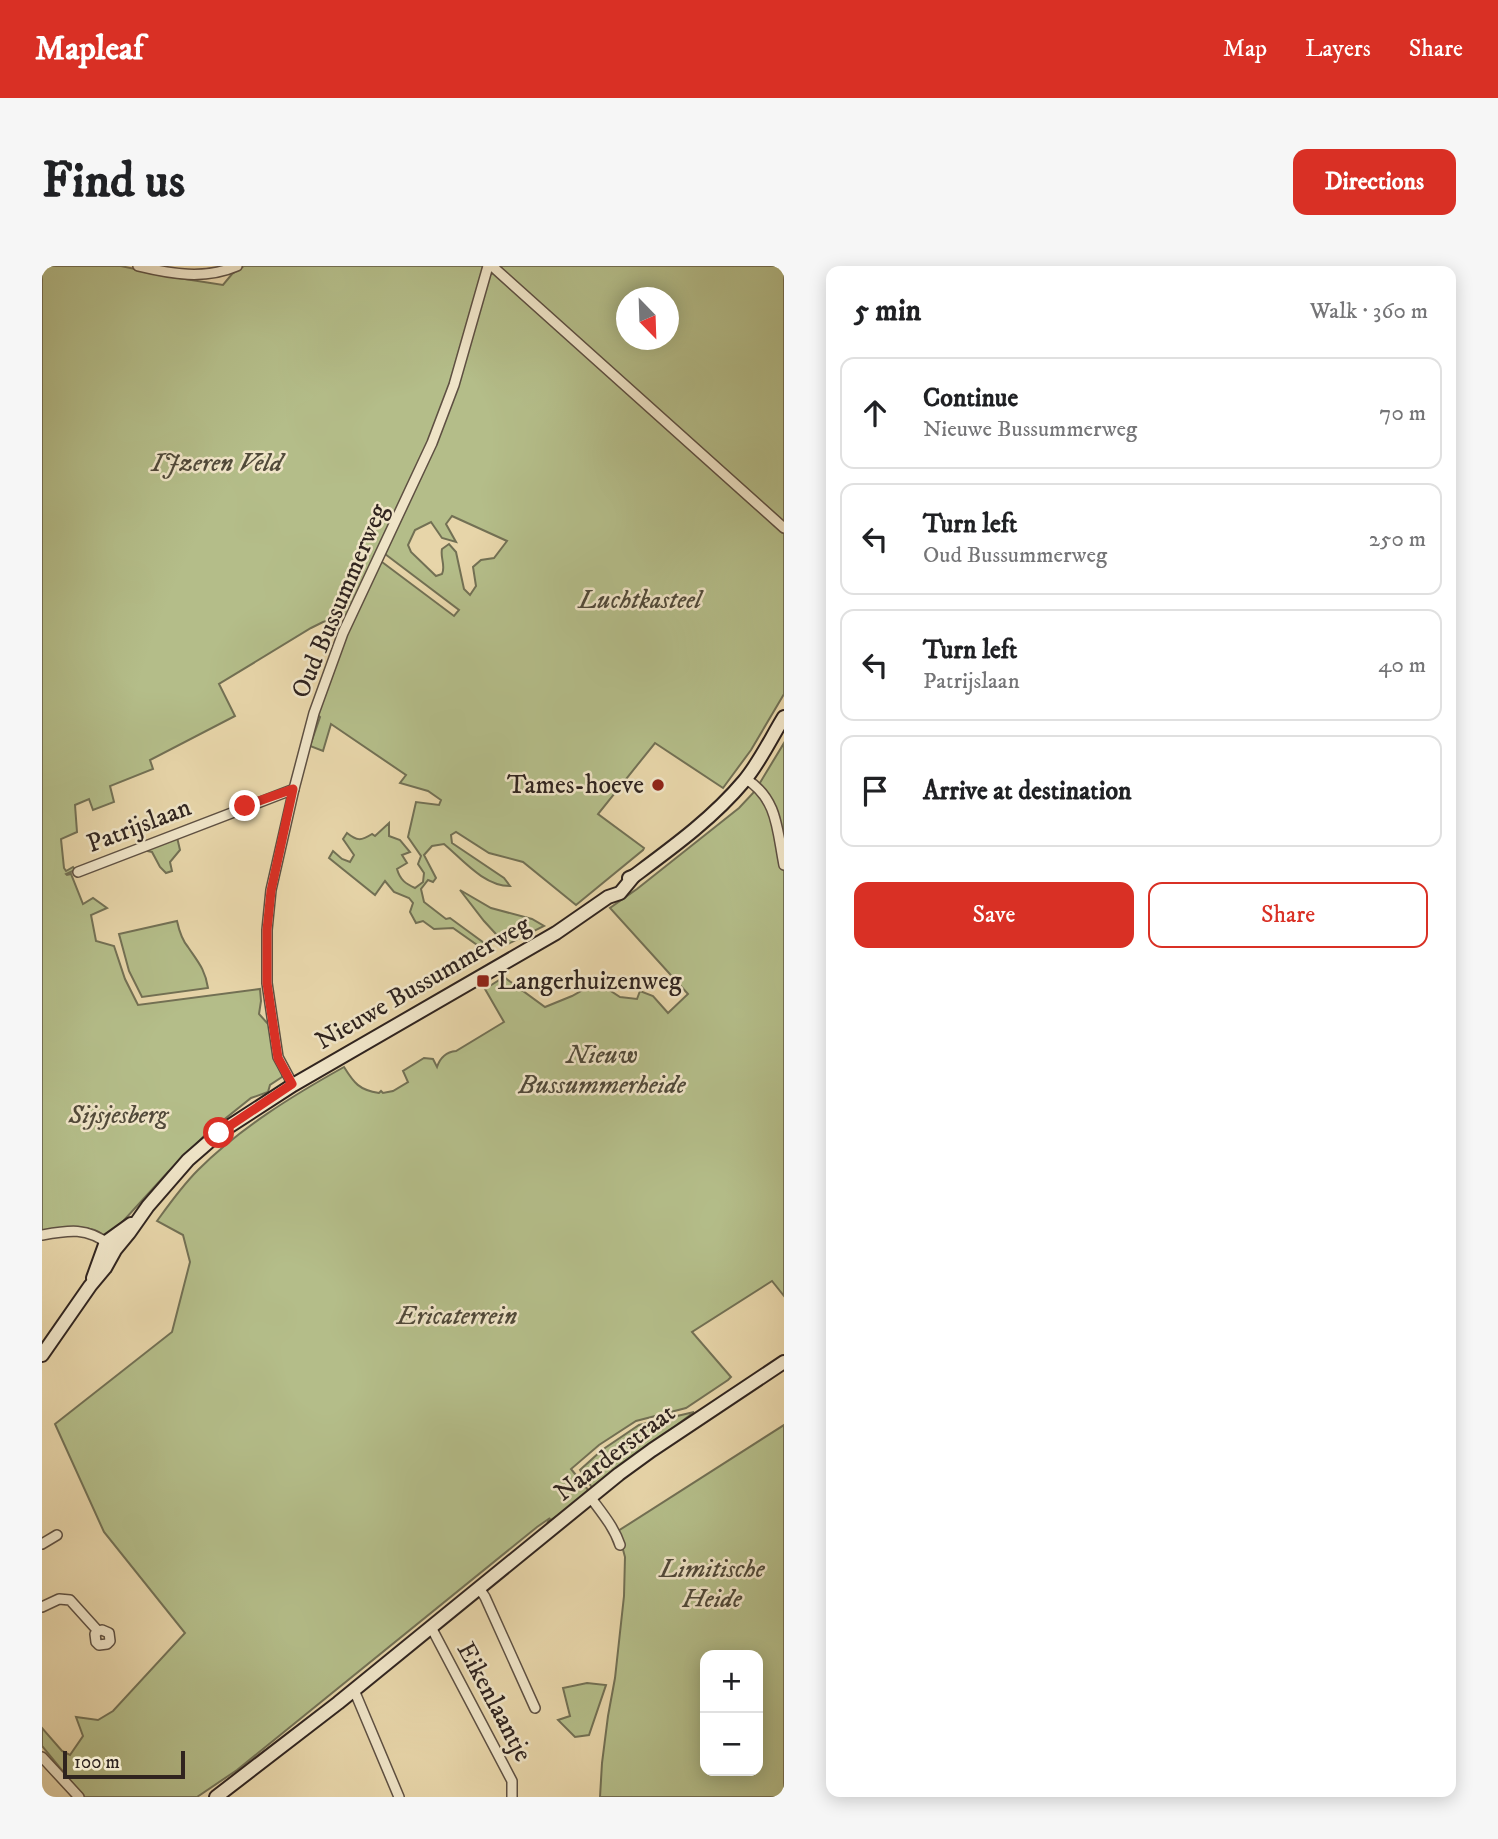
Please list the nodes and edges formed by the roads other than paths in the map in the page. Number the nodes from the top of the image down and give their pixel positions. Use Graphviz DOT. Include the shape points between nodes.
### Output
graph roads {
  1 [pos="138,266"];
  2 [pos="237,266"];
  3 [pos="490,266"];
  4 [pos="784,528"];
  5 [pos="784,716"];
  6 [pos="746,779"];
  7 [pos="293,789"];
  8 [pos="784,865"];
  9 [pos="78,872"];
  10 [pos="292,1084"];
  11 [pos="42,1234"];
  12 [pos="110,1246"];
  13 [pos="42,1355"];
  14 [pos="784,1362"];
  15 [pos="591,1498"];
  16 [pos="57,1535"];
  17 [pos="42,1544"];
  18 [pos="620,1545"];
  19 [pos="479,1588"];
  20 [pos="42,1608"];
  21 [pos="431,1627"];
  22 [pos="98,1631"];
  23 [pos="354,1690"];
  24 [pos="535,1709"];
  25 [pos="42,1757"];
  26 [pos="79,1797"];
  27 [pos="216,1797"];
  28 [pos="399,1797"];
  29 [pos="512,1797"];
  1 -- 2 [label="street" via="198,275"];
  3 -- 4 [label="street"];
  3 -- 7 [label="street, Oud Bussummerweg" via="454,385 432,443 343,633"];
  5 -- 6 [label="main road, Nieuwe Bussummerweg"];
  6 -- 8 [label="street" via="772,805"];
  6 -- 10 [label="main road, Nieuwe Bussummerweg" via="684,839 556,933"];
  7 -- 9 [label="street, Patrijslaan"];
  7 -- 10 [label="street, Oud Bussummerweg" via="267,930 267,983 278,1058"];
  10 -- 12 [label="main road, Nieuwe Bussummerweg" via="219,1133 188,1160"];
  11 -- 12 [label="street" via="89,1233"];
  12 -- 13 [label="main road" via="56,1342"];
  14 -- 15 [label="main road, Naarderstraat" via="652,1450"];
  15 -- 18 [label="street"];
  15 -- 19 [label="main road, Naarderstraat"];
  16 -- 17 [label="street"];
  19 -- 21 [label="main road, Naarderstraat"];
  19 -- 24 [label="street"];
  20 -- 22 [label="street" via="59,1599 70,1600"];
  21 -- 23 [label="main road, Naarderstraat"];
  21 -- 29 [label="street, Eikenlaantje" via="512,1781"];
  23 -- 27 [label="main road, Naarderstraat"];
  23 -- 28 [label="street"];
  25 -- 26 [label="street"];
}
